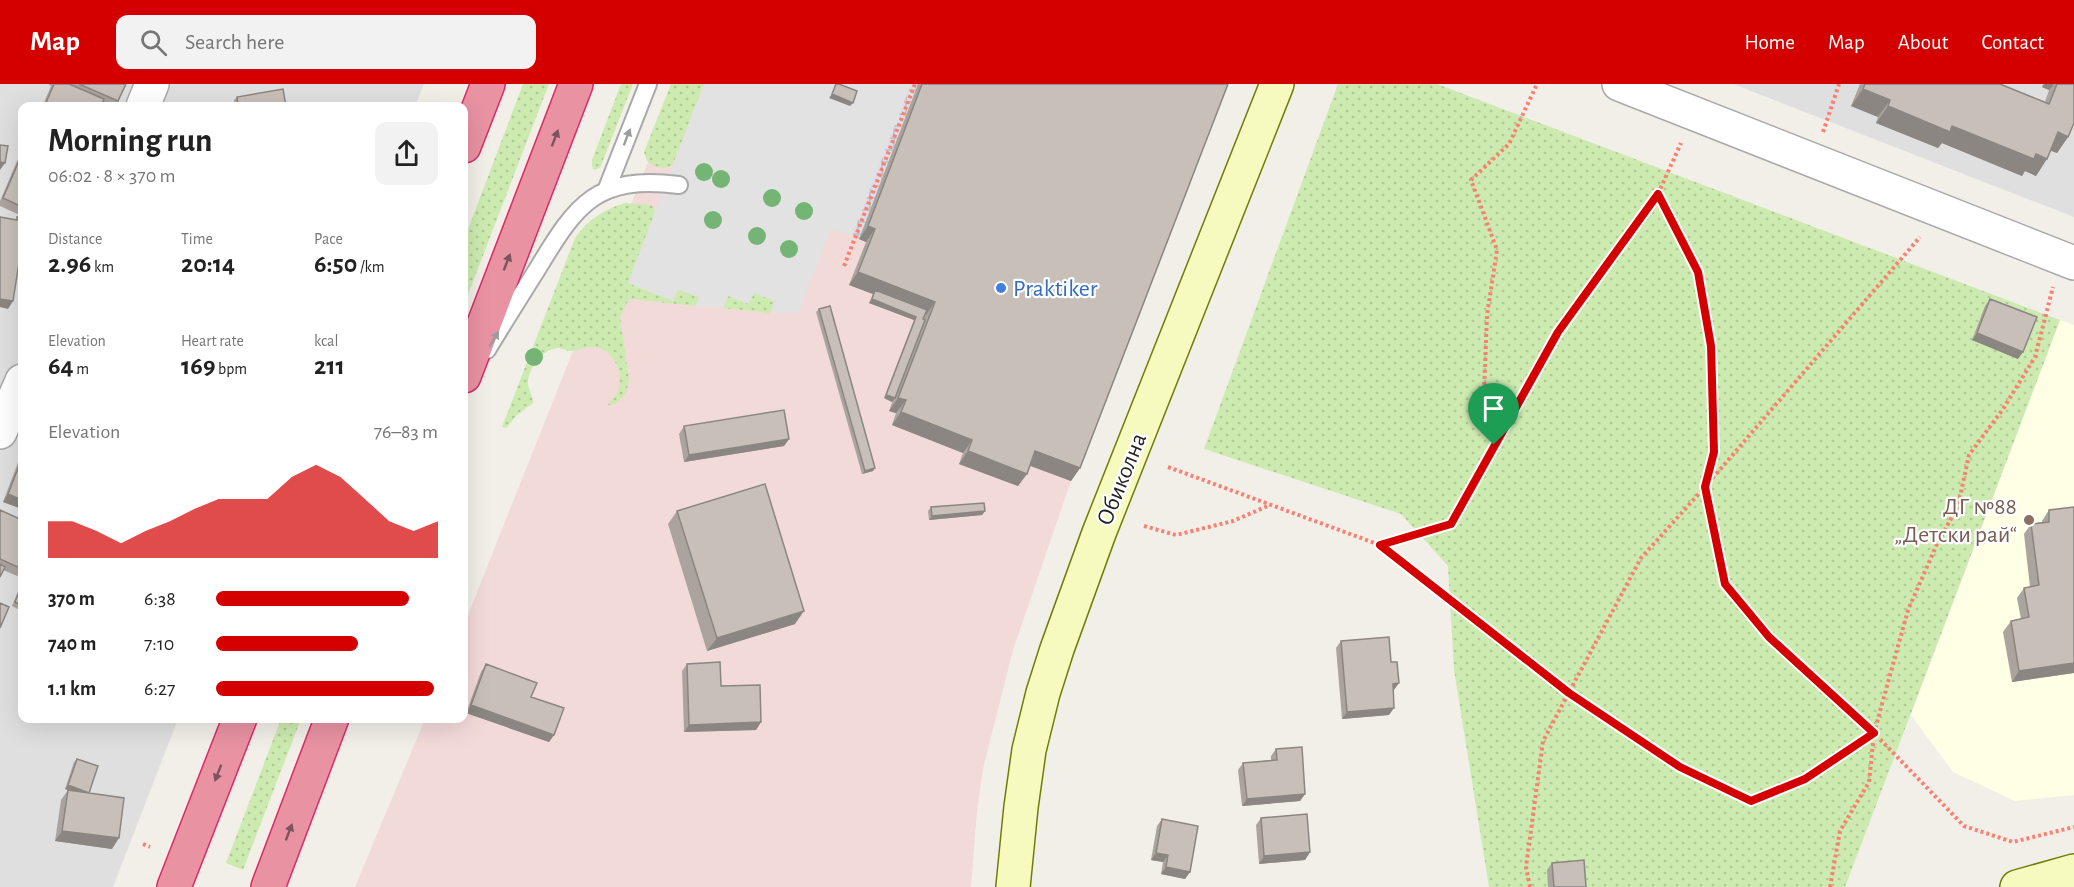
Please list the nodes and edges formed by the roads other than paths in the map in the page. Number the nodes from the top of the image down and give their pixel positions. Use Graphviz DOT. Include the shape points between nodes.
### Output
graph roads {
  1 [pos="152,84"];
  2 [pos="488,84"];
  3 [pos="576,84"];
  4 [pos="648,84"];
  5 [pos="1277,84"];
  6 [pos="1619,84"];
  7 [pos="144,102"];
  8 [pos="468,136"];
  9 [pos="679,185"];
  10 [pos="606,191"];
  11 [pos="2067,260"];
  12 [pos="468,366"];
  13 [pos="468,382"];
  14 [pos="238,723"];
  15 [pos="330,723"];
  16 [pos="2074,871"];
  17 [pos="174,887"];
  18 [pos="268,887"];
  19 [pos="1013,887"];
  20 [pos="2017,887"];
  1 -- 7 [label="street"];
  2 -- 8 [label="highway"];
  12 -- 3 [label="highway, one-way"];
  10 -- 4 [label="lane, one-way"];
  5 -- 19 [label="street, Обиколна" via="1057,649 1029,750"];
  6 -- 11 [label="street"];
  9 -- 10 [label="lane" via="642,182"];
  13 -- 10 [label="lane, one-way" via="563,227 575,212"];
  14 -- 17 [label="highway, one-way"];
  18 -- 15 [label="highway, one-way"];
  16 -- 20 [label="street"];
}
